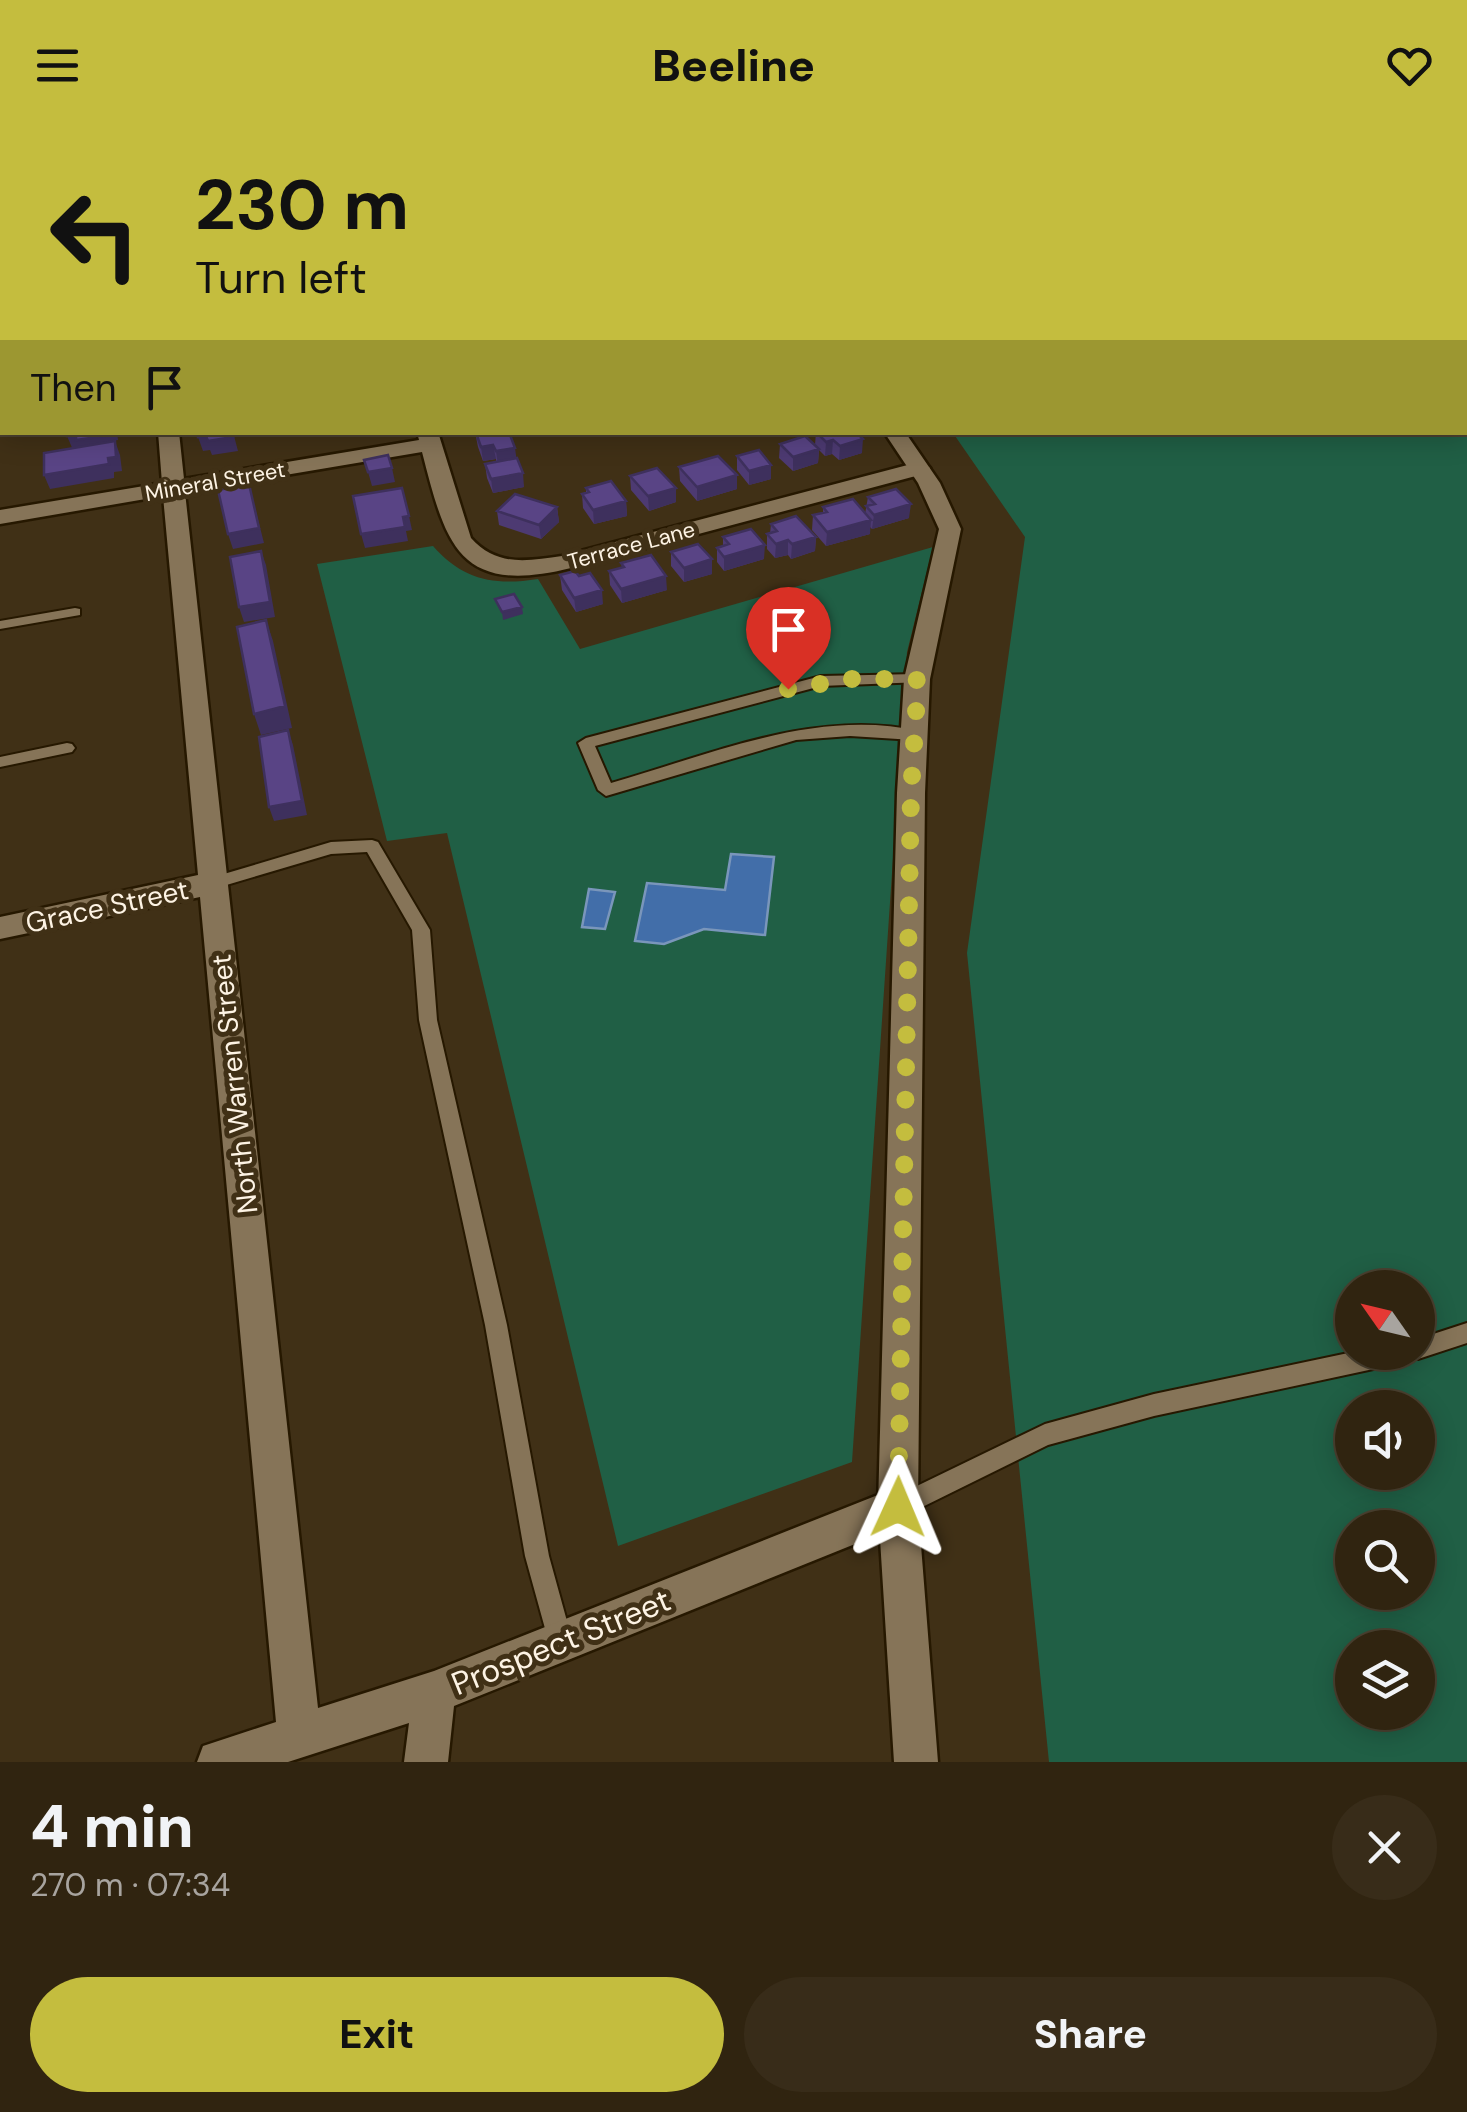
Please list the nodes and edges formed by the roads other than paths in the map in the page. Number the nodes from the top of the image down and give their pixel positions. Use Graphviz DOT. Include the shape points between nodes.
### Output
graph roads {
  1 [pos="168,435"];
  2 [pos="896,435"];
  3 [pos="429,438"];
  4 [pos="919,468"];
  5 [pos="176,488"];
  6 [pos="0,516"];
  7 [pos="74,612"];
  8 [pos="0,625"];
  9 [pos="918,680"];
  10 [pos="914,735"];
  11 [pos="66,748"];
  12 [pos="0,762"];
  13 [pos="214,883"];
  14 [pos="0,928"];
  15 [pos="1467,1334"];
  16 [pos="1435,1344"];
  17 [pos="1335,1367"];
  18 [pos="898,1507"];
  19 [pos="562,1644"];
  20 [pos="434,1693"];
  21 [pos="299,1736"];
  22 [pos="219,1762"];
  23 [pos="426,1762"];
  24 [pos="916,1762"];
  1 -- 5 [label="street, North Warren Street"];
  2 -- 4 [label="street"];
  3 -- 4 [label="street, Terrace Lane" via="461,546 484,563 523,570"];
  3 -- 5 [label="street, Mineral Street"];
  4 -- 9 [label="street" via="950,529"];
  5 -- 6 [label="street, Mineral Street"];
  5 -- 13 [label="street, North Warren Street"];
  7 -- 8 [label="lane"];
  9 -- 10 [label="street"];
  9 -- 10 [label="lane" via="821,682 586,743 606,790 796,735"];
  10 -- 18 [label="street"];
  11 -- 12 [label="lane"];
  13 -- 14 [label="street, Grace Street"];
  13 -- 19 [label="lane" via="332,848 372,846 421,930 428,1020 496,1326 537,1556"];
  13 -- 21 [label="street, North Warren Street"];
  15 -- 16 [label="lane"];
  17 -- 18 [label="lane" via="1045,1434"];
  18 -- 19 [label="street, Prospect Street"];
  18 -- 24 [label="street"];
  19 -- 20 [label="street, Prospect Street"];
  20 -- 21 [label="street, Prospect Street"];
  20 -- 23 [label="street"];
  21 -- 22 [label="street, Prospect Street"];
}
